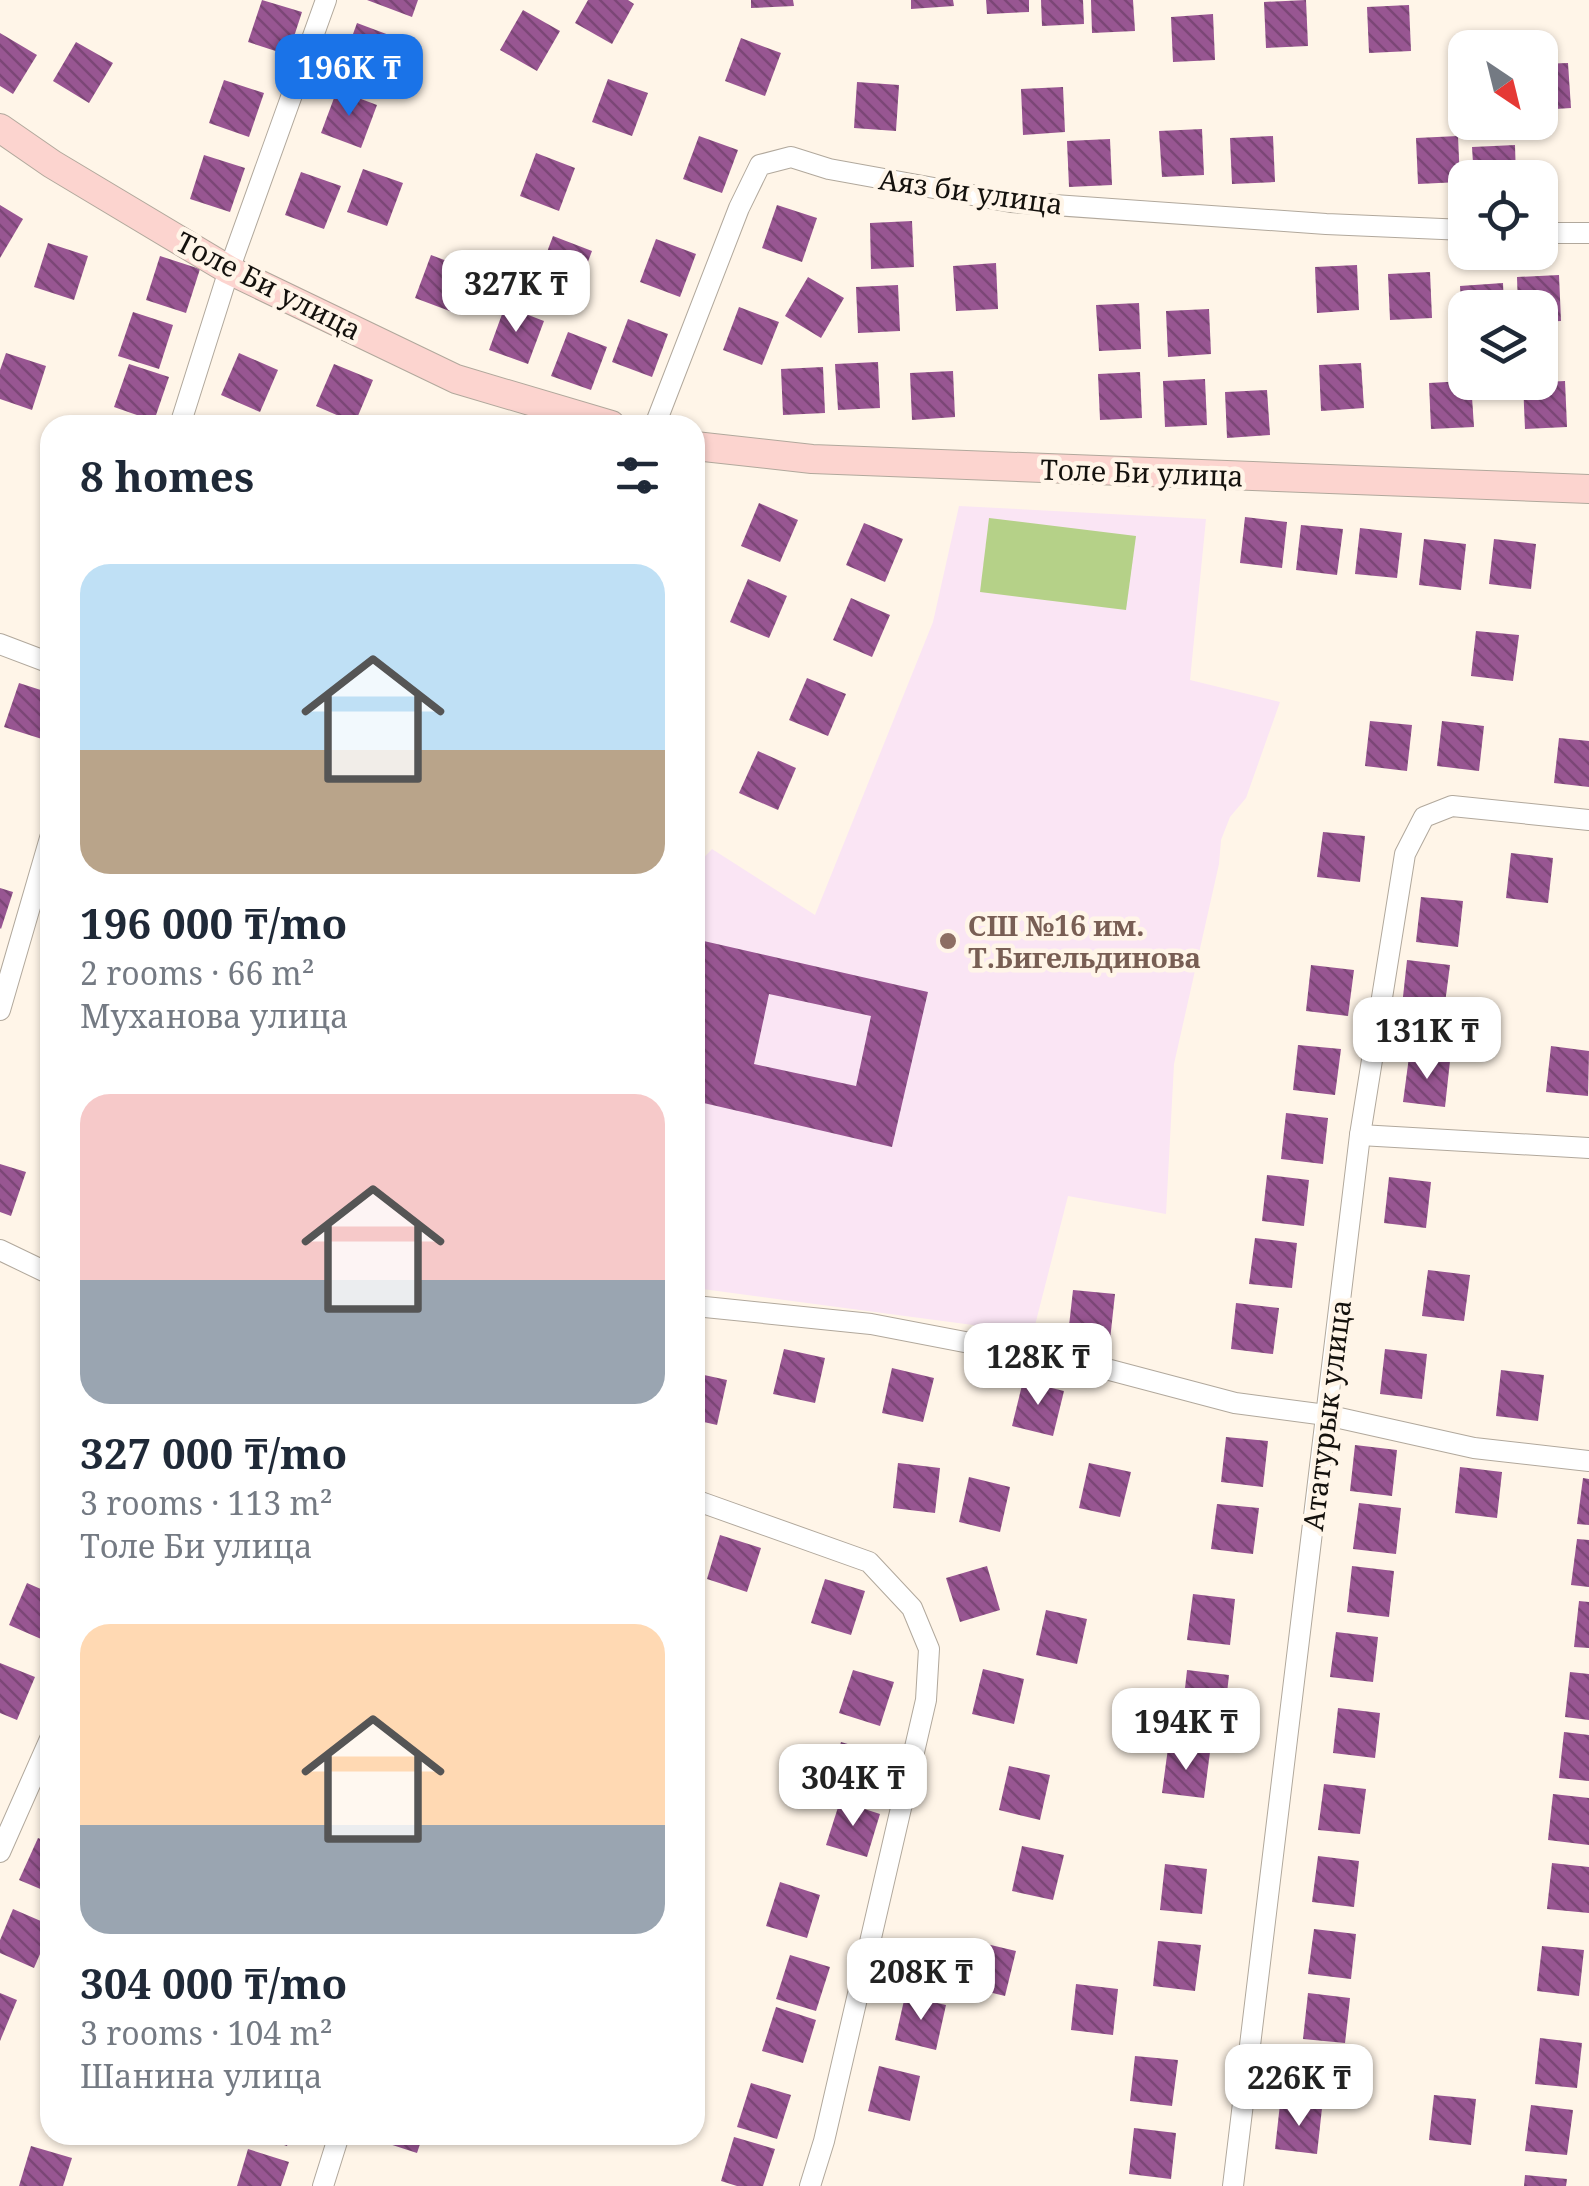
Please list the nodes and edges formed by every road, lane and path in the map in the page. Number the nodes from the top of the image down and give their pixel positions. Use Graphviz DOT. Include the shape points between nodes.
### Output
graph roads {
  1 [pos="326,0"];
  2 [pos="0,128"];
  3 [pos="1448,229"];
  4 [pos="1558,233"];
  5 [pos="1589,234"];
  6 [pos="229,270"];
  7 [pos="183,415"];
  8 [pos="578,415"];
  9 [pos="659,415"];
  10 [pos="705,447"];
  11 [pos="1589,488"];
  12 [pos="0,644"];
  13 [pos="40,660"];
  14 [pos="1589,820"];
  15 [pos="40,872"];
  16 [pos="0,1010"];
  17 [pos="1360,1135"];
  18 [pos="1589,1148"];
  19 [pos="0,1250"];
  20 [pos="40,1269"];
  21 [pos="705,1307"];
  22 [pos="1326,1415"];
  23 [pos="1589,1461"];
  24 [pos="705,1504"];
  25 [pos="40,1762"];
  26 [pos="0,1852"];
  27 [pos="336,2145"];
  28 [pos="323,2186"];
  29 [pos="810,2186"];
  30 [pos="1233,2186"];
  1 -- 6 [label="street"];
  2 -- 6 [label="street, Толе Би улица"];
  3 -- 9 [label="street, Аяз би улица" via="1011,202 829,170 791,157 760,165"];
  4 -- 5 [label="street"];
  6 -- 7 [label="street"];
  6 -- 8 [label="street, Толе Би улица" via="456,378"];
  10 -- 11 [label="street, Толе Би улица" via="812,459"];
  12 -- 13 [label="street"];
  14 -- 17 [label="street, Ататурык улица" via="1452,806 1424,817 1406,854"];
  15 -- 16 [label="street"];
  17 -- 18 [label="street"];
  17 -- 22 [label="street, Ататурык улица"];
  19 -- 20 [label="street"];
  21 -- 22 [label="street" via="872,1324 1110,1370 1235,1403"];
  22 -- 23 [label="street" via="1474,1448"];
  22 -- 30 [label="street, Ататурык улица"];
  24 -- 29 [label="street" via="868,1562 912,1608 929,1649 926,1700 890,1864"];
  25 -- 26 [label="street"];
  27 -- 28 [label="street"];
}
